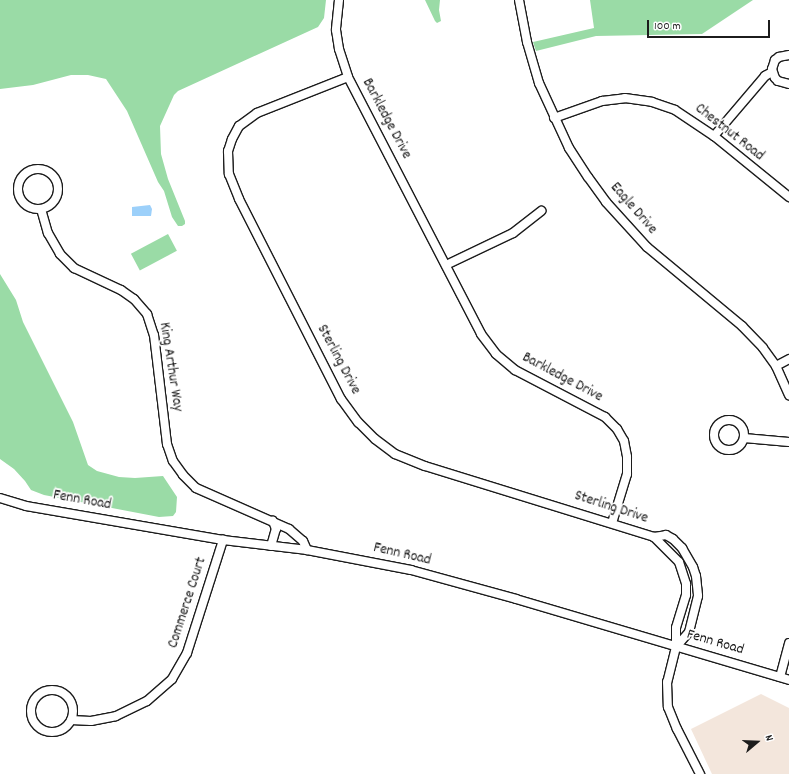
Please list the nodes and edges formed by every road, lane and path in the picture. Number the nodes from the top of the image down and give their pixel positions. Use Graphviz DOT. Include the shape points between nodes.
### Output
graph roads {
  1 [pos="339,0"];
  2 [pos="519,0"];
  3 [pos="789,55"];
  4 [pos="772,72"];
  5 [pos="348,77"];
  6 [pos="789,84"];
  7 [pos="554,118"];
  8 [pos="714,136"];
  9 [pos="789,197"];
  10 [pos="41,209"];
  11 [pos="541,211"];
  12 [pos="446,265"];
  13 [pos="789,359"];
  14 [pos="776,366"];
  15 [pos="789,395"];
  16 [pos="744,438"];
  17 [pos="789,442"];
  18 [pos="0,498"];
  19 [pos="273,521"];
  20 [pos="612,523"];
  21 [pos="654,537"];
  22 [pos="223,540"];
  23 [pos="271,546"];
  24 [pos="307,550"];
  25 [pos="789,643"];
  26 [pos="676,647"];
  27 [pos="780,677"];
  28 [pos="789,680"];
  29 [pos="71,720"];
  30 [pos="700,774"];
  1 -- 5 [label="street, Barkledge Drive" via="336,30"];
  2 -- 7 [label="street, Eagle Drive" via="527,42 539,83"];
  3 -- 4 [label="street" via="775,60"];
  4 -- 6 [label="street" via="778,81"];
  4 -- 8 [label="street" via="765,76"];
  5 -- 12 [label="street, Barkledge Drive"];
  5 -- 20 [label="street, Sterling Drive" via="257,113 239,126 228,151 228,174 239,199 341,399 358,422 395,454 425,466"];
  7 -- 8 [label="street, Chestnut Road" via="602,101 625,98 652,102 675,110"];
  7 -- 14 [label="street, Eagle Drive" via="588,177 627,226 647,247 742,326"];
  8 -- 9 [label="street, Chestnut Road"];
  10 -- 10 [label="street" via="48,207 56,197 57,183 46,171 33,170 22,177 19,196 28,207"];
  10 -- 19 [label="street, King Arthur Way" via="48,233 60,254 74,268 121,290 134,299 147,314 154,335 167,444 173,461 183,475 196,488"];
  11 -- 12 [label="street" via="513,233"];
  12 -- 20 [label="street, Barkledge Drive" via="481,334 496,354 515,370 606,417 617,429 624,441 627,474"];
  13 -- 14 [label="street"];
  14 -- 15 [label="street, Eagle Drive"];
  16 -- 17 [label="street"];
  18 -- 22 [label="street, Fenn Road" via="26,506"];
  19 -- 23 [label="street" via="276,529"];
  19 -- 24 [label="street, King Arthur Way" via="298,535"];
  20 -- 21 [label="street, Sterling Drive"];
  21 -- 26 [label="street, Sterling Drive" via="679,562 686,584 686,595 676,628"];
  21 -- 26 [label="street, Sterling Drive" via="666,535 674,540 688,556 696,576 698,596 689,632"];
  22 -- 23 [label="street, Fenn Road"];
  22 -- 29 [label="street, Commerce Court" via="187,653 172,679 147,701 116,716 91,721"];
  23 -- 24 [label="street, Fenn Road"];
  24 -- 26 [label="street, Fenn Road" via="375,562 441,578"];
  25 -- 27 [label="street"];
  26 -- 27 [label="street, Fenn Road"];
  26 -- 30 [label="street" via="667,682 668,707"];
  27 -- 28 [label="street, Fenn Road"];
  29 -- 29 [label="street" via="71,701 61,692 48,690 33,703 32,717 40,728 54,732 61,730"];
}
